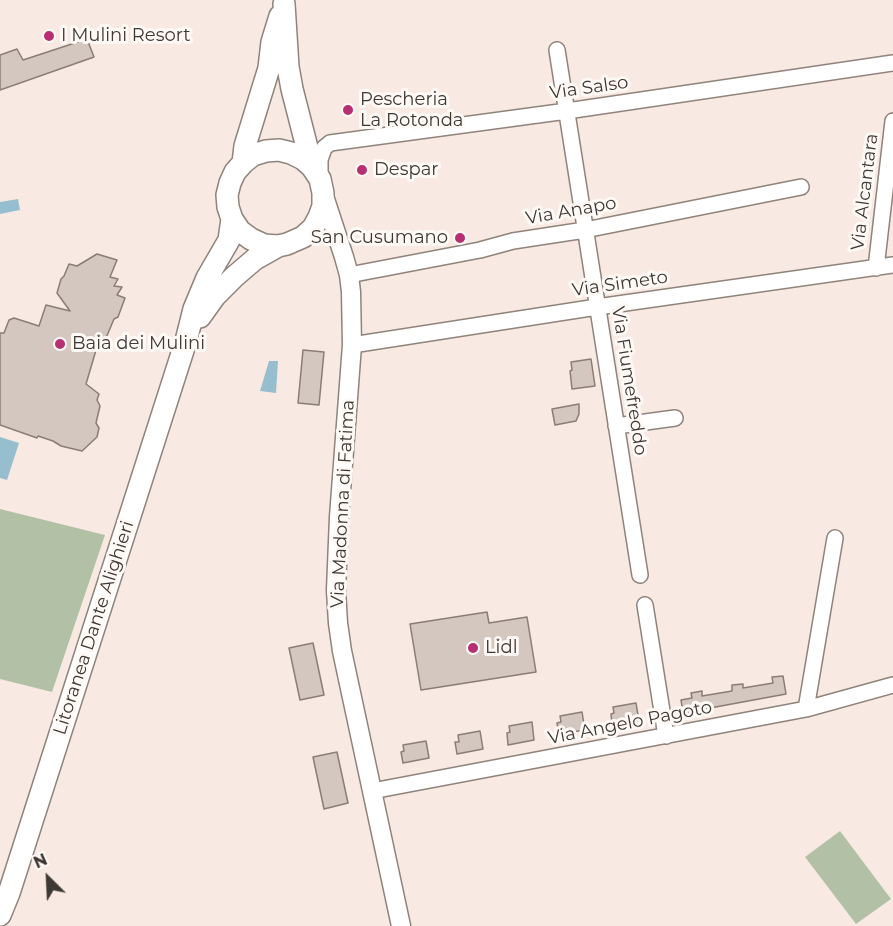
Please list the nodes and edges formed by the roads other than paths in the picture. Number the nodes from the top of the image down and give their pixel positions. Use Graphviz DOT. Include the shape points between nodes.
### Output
graph roads {
  1 [pos="284,2"];
  2 [pos="557,50"];
  3 [pos="893,63"];
  4 [pos="567,111"];
  5 [pos="893,121"];
  6 [pos="243,163"];
  7 [pos="318,180"];
  8 [pos="801,187"];
  9 [pos="232,219"];
  10 [pos="585,230"];
  11 [pos="303,237"];
  12 [pos="278,246"];
  13 [pos="344,257"];
  14 [pos="893,266"];
  15 [pos="876,268"];
  16 [pos="349,275"];
  17 [pos="597,307"];
  18 [pos="186,341"];
  19 [pos="352,345"];
  20 [pos="675,417"];
  21 [pos="616,426"];
  22 [pos="834,538"];
  23 [pos="640,575"];
  24 [pos="645,606"];
  25 [pos="893,685"];
  26 [pos="806,709"];
  27 [pos="666,736"];
  28 [pos="372,791"];
  29 [pos="0,915"];
  30 [pos="401,926"];
  1 -- 6 [label="main road"];
  1 -- 7 [label="main road" via="290,78"];
  2 -- 4 [label="street, Via Fiumefreddo"];
  3 -- 4 [label="street, Via Salso"];
  4 -- 7 [label="street, Via Salso" via="330,143 320,160"];
  4 -- 10 [label="street, Via Fiumefreddo"];
  5 -- 15 [label="street, Via Alcantara"];
  6 -- 7 [label="main road" via="254,155 279,150 303,159"];
  6 -- 9 [label="main road" via="228,189"];
  7 -- 11 [label="main road" via="322,206 319,218"];
  7 -- 13 [label="street, Via Madonna di Fatima"];
  8 -- 10 [label="street, Via Anapo"];
  9 -- 12 [label="main road" via="251,239"];
  9 -- 18 [label="main road" via="229,240 207,278"];
  10 -- 16 [label="street, Via Anapo"];
  10 -- 17 [label="street, Via Fiumefreddo"];
  11 -- 12 [label="main road"];
  11 -- 13 [label="street" via="328,238"];
  12 -- 18 [label="main road" via="255,260 215,296"];
  13 -- 16 [label="street, Via Madonna di Fatima"];
  14 -- 15 [label="street, Via Simeto"];
  15 -- 17 [label="street, Via Simeto"];
  16 -- 19 [label="street, Via Madonna di Fatima"];
  17 -- 19 [label="street, Via Simeto"];
  17 -- 21 [label="street, Via Fiumefreddo"];
  18 -- 29 [label="main road, Litoranea Dante Alighieri"];
  19 -- 28 [label="street, Via Madonna di Fatima" via="335,595 342,651"];
  20 -- 21 [label="street"];
  21 -- 23 [label="street, Via Fiumefreddo"];
  22 -- 26 [label="street"];
  24 -- 27 [label="street"];
  25 -- 26 [label="street, Via Angelo Pagoto"];
  26 -- 27 [label="street, Via Angelo Pagoto"];
  27 -- 28 [label="street, Via Angelo Pagoto"];
  28 -- 30 [label="street, Via Madonna di Fatima"];
}
